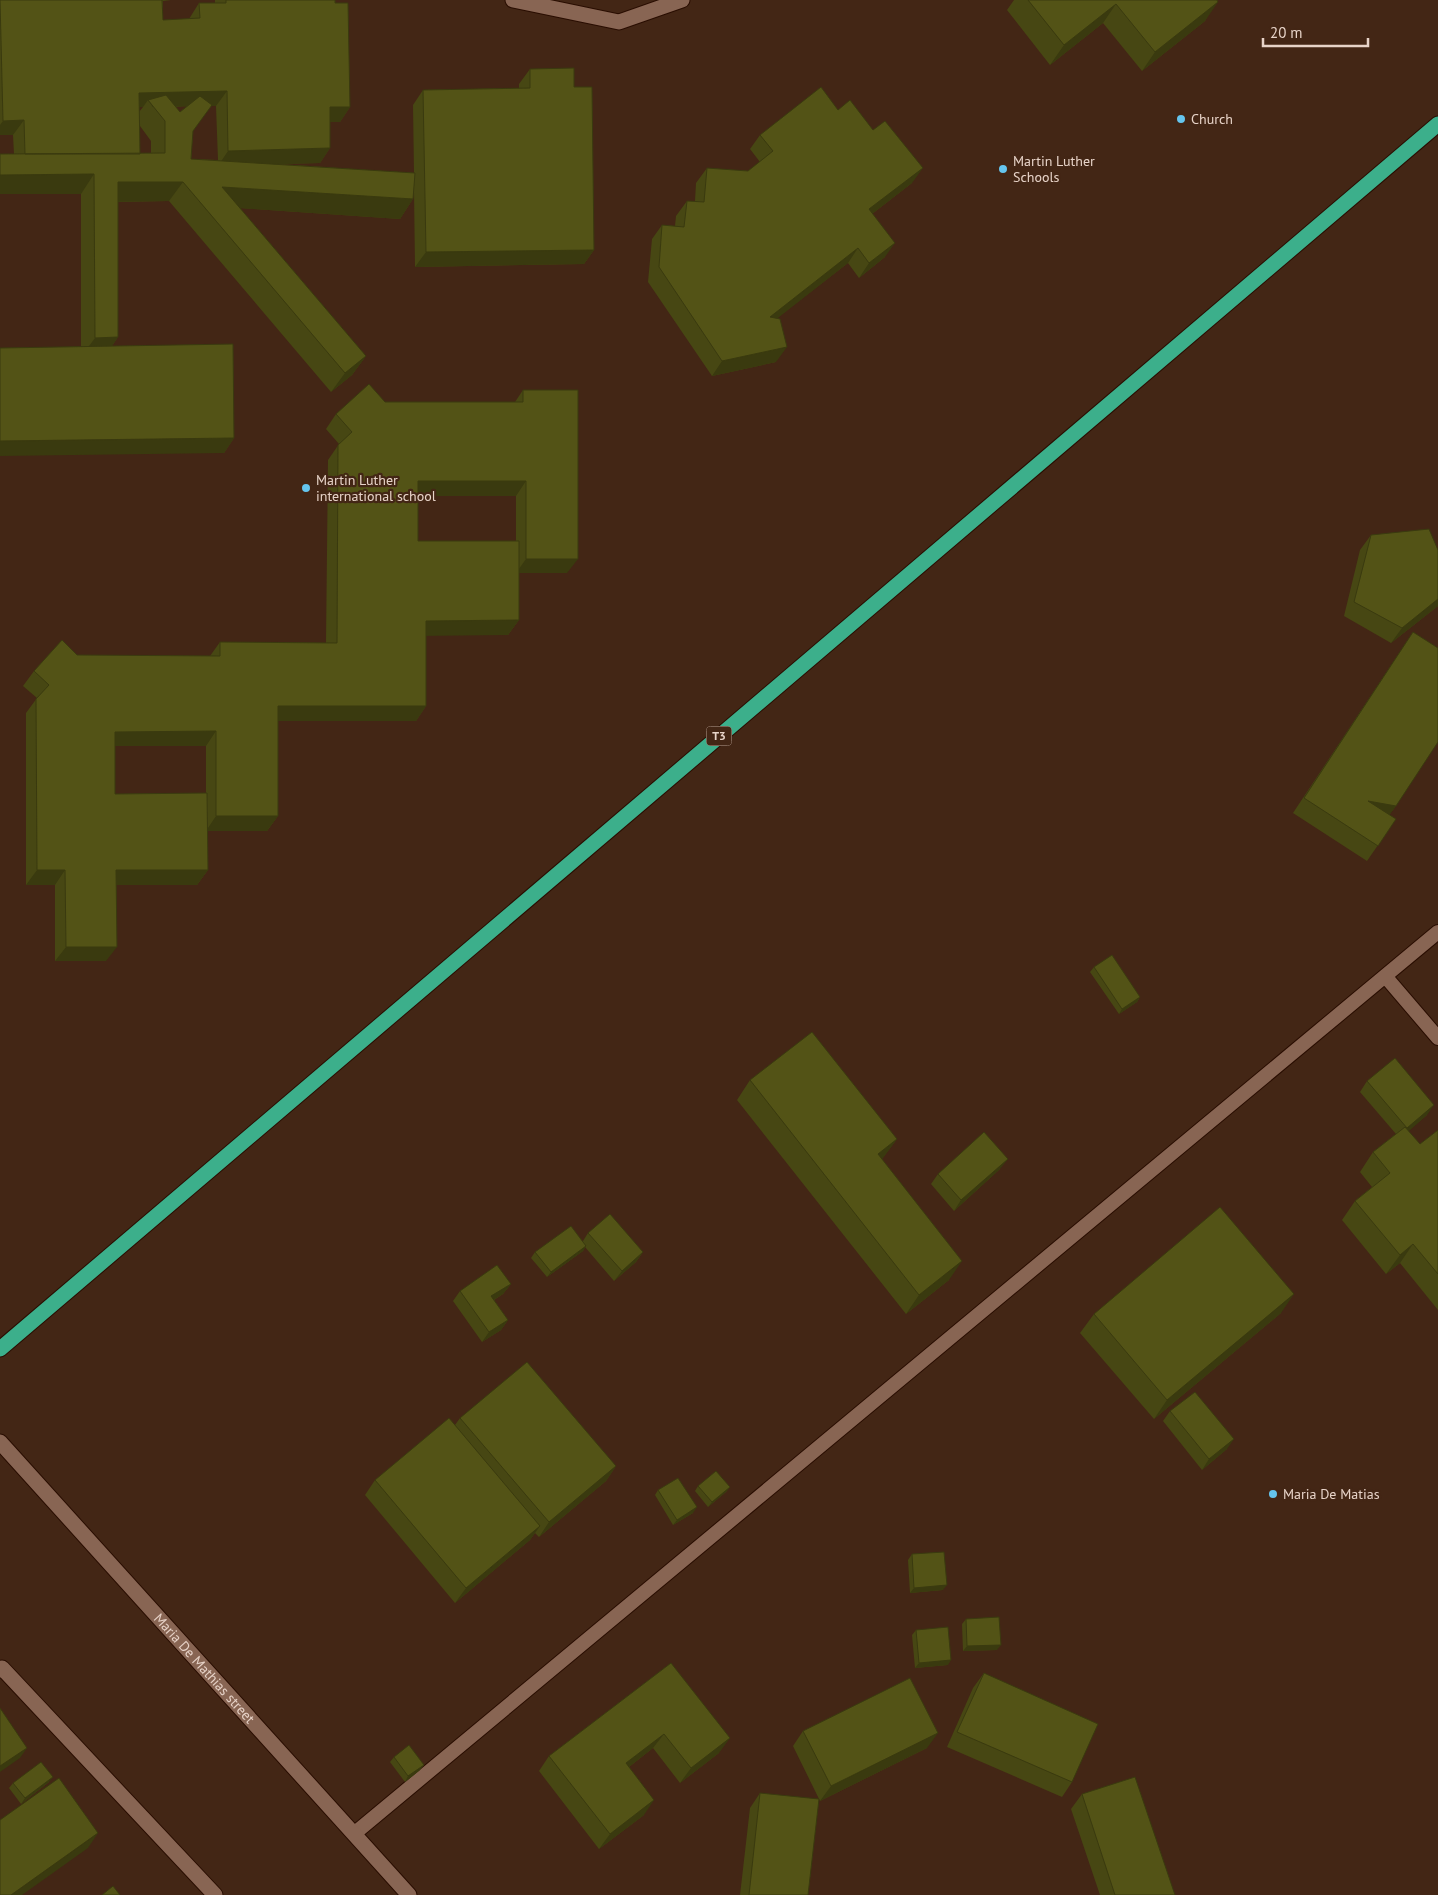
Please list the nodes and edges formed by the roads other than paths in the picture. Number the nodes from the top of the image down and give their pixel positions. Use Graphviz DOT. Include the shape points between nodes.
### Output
graph roads {
  1 [pos="513,0"];
  2 [pos="682,0"];
  3 [pos="1438,124"];
  4 [pos="1438,932"];
  5 [pos="1385,976"];
  6 [pos="1438,1038"];
  7 [pos="0,1349"];
  8 [pos="0,1442"];
  9 [pos="0,1670"];
  10 [pos="355,1833"];
  11 [pos="215,1895"];
  12 [pos="409,1895"];
  1 -- 2 [label="street" via="619,22"];
  3 -- 7 [label="highway, T3"];
  4 -- 5 [label="lane"];
  5 -- 6 [label="lane"];
  5 -- 10 [label="lane"];
  8 -- 10 [label="street, Maria De Mathias street"];
  9 -- 11 [label="street" via="2,1668"];
  10 -- 12 [label="street, Maria De Mathias street"];
}
